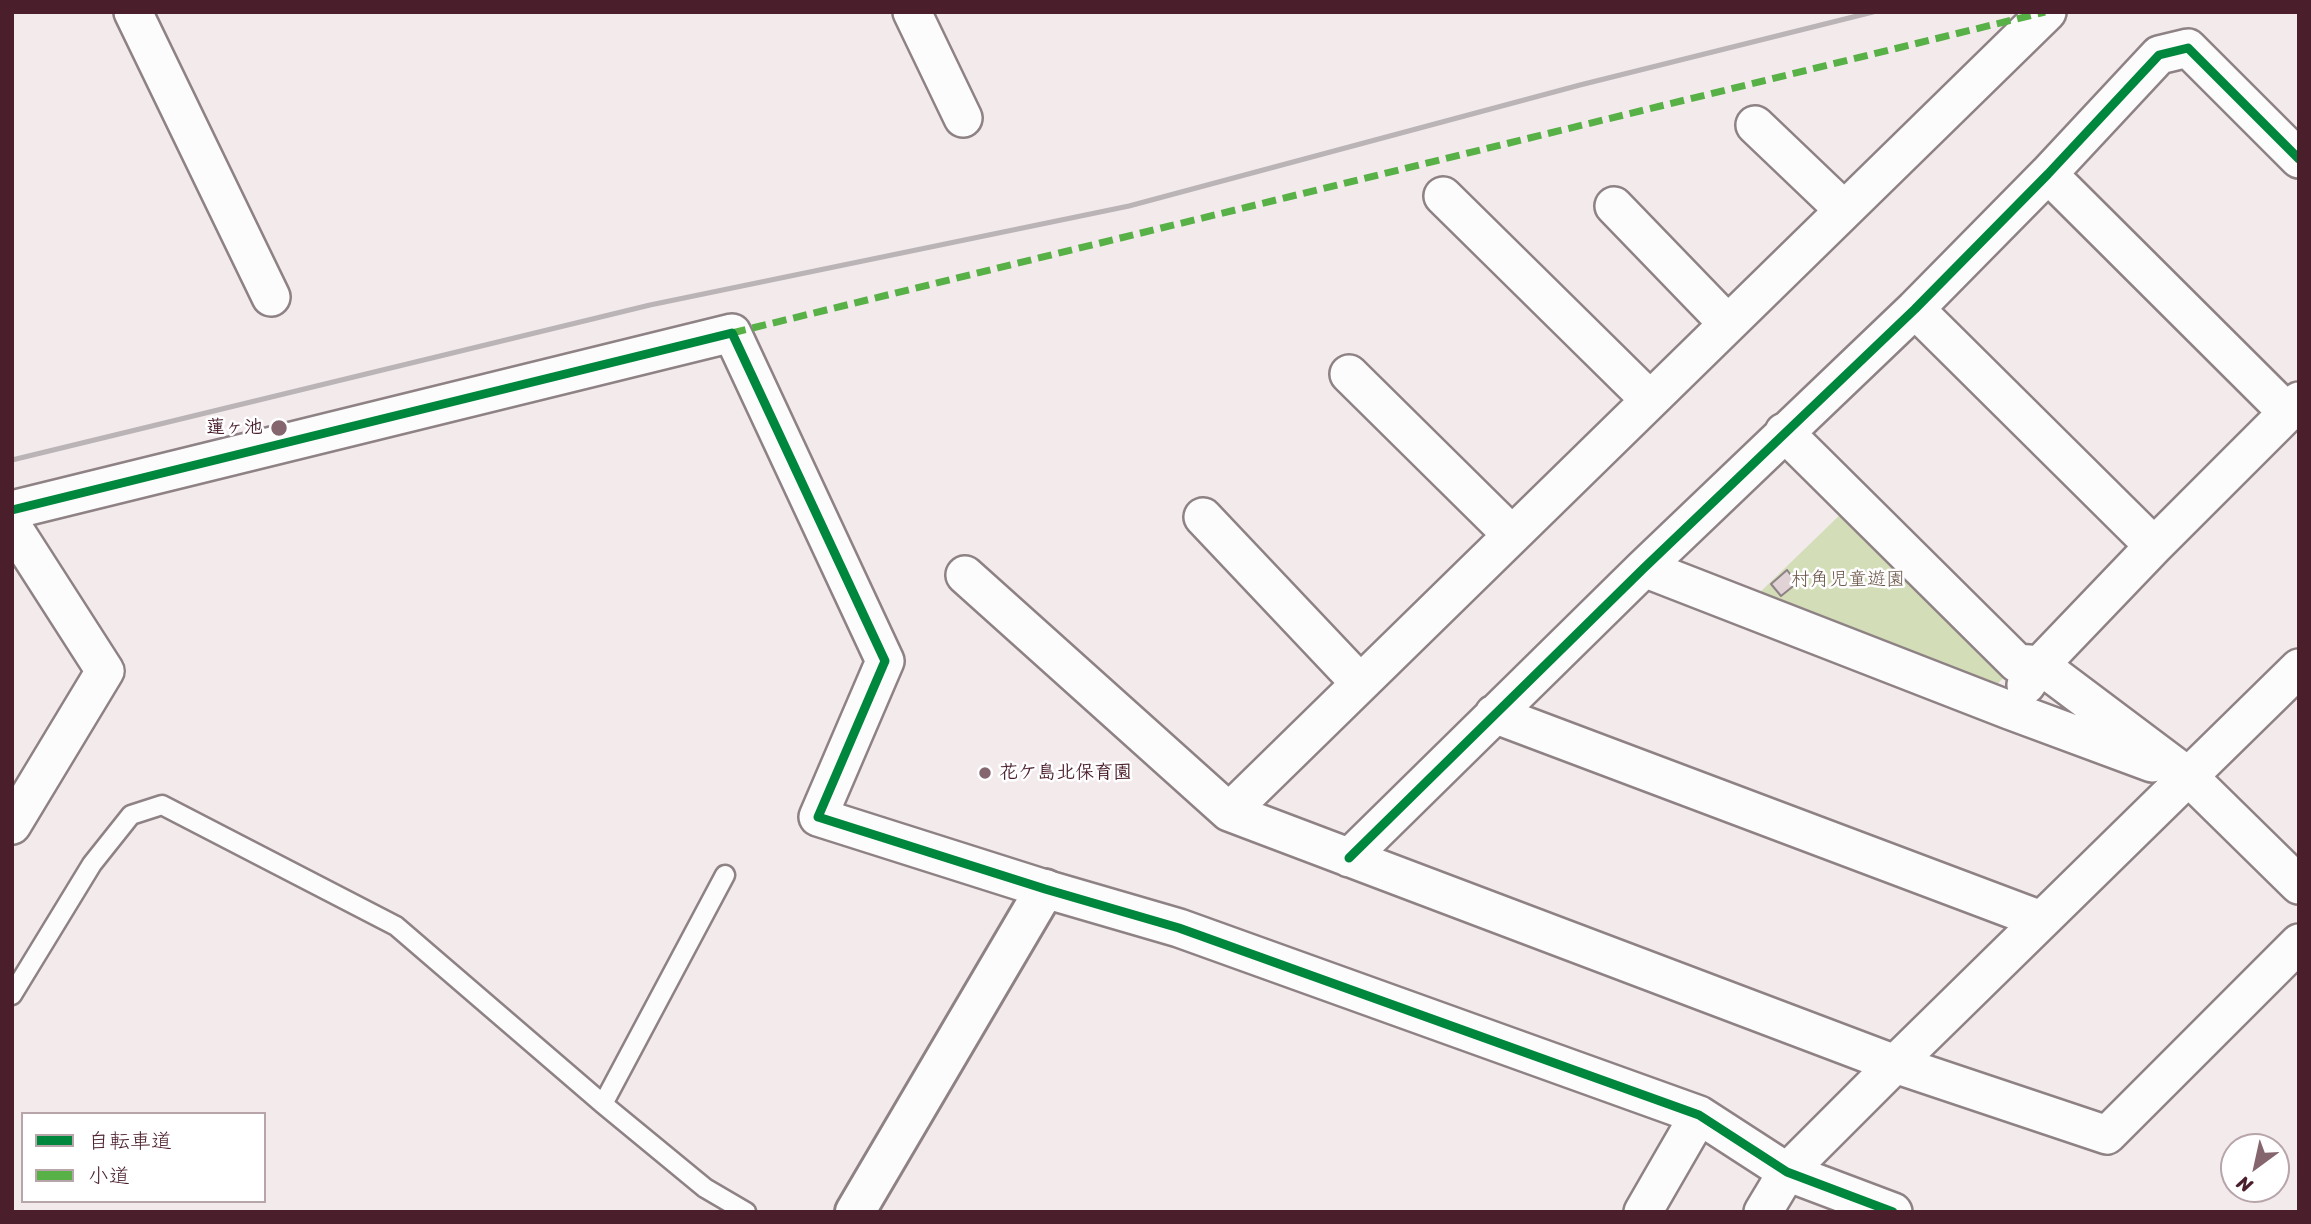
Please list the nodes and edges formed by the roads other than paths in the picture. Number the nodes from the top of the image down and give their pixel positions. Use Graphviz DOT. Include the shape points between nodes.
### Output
graph roads {
  1 [pos="133,12"];
  2 [pos="912,12"];
  3 [pos="2047,12"];
  4 [pos="963,118"];
  5 [pos="1755,125"];
  6 [pos="2299,159"];
  7 [pos="2048,174"];
  8 [pos="1443,196"];
  9 [pos="1614,206"];
  10 [pos="1844,210"];
  11 [pos="271,297"];
  12 [pos="1915,309"];
  13 [pos="1728,324"];
  14 [pos="1349,374"];
  15 [pos="1650,400"];
  16 [pos="2293,407"];
  17 [pos="1784,432"];
  18 [pos="12,510"];
  19 [pos="1203,517"];
  20 [pos="12,526"];
  21 [pos="1512,535"];
  22 [pos="2154,546"];
  23 [pos="1644,568"];
  24 [pos="965,575"];
  25 [pos="2039,665"];
  26 [pos="2299,668"];
  27 [pos="1360,683"];
  28 [pos="2009,710"];
  29 [pos="1494,714"];
  30 [pos="2189,777"];
  31 [pos="16,809"];
  32 [pos="1229,812"];
  33 [pos="1349,858"];
  34 [pos="725,875"];
  35 [pos="2299,885"];
  36 [pos="1045,889"];
  37 [pos="2041,920"];
  38 [pos="2299,943"];
  39 [pos="12,995"];
  40 [pos="1895,1064"];
  41 [pos="603,1104"];
  42 [pos="1699,1115"];
  43 [pos="1787,1172"];
  44 [pos="746,1212"];
  45 [pos="855,1212"];
  46 [pos="1643,1212"];
  47 [pos="1763,1212"];
  48 [pos="1893,1212"];
  1 -- 11 [label="street"];
  2 -- 4 [label="street"];
  3 -- 10 [label="street"];
  5 -- 10 [label="street"];
  6 -- 7 [label="street" via="2188,48 2159,55"];
  7 -- 12 [label="street"];
  7 -- 16 [label="street"];
  8 -- 15 [label="street"];
  9 -- 13 [label="street"];
  10 -- 13 [label="street"];
  12 -- 17 [label="street"];
  12 -- 22 [label="street"];
  13 -- 15 [label="street"];
  14 -- 21 [label="street"];
  15 -- 21 [label="street"];
  16 -- 22 [label="street"];
  17 -- 23 [label="street"];
  17 -- 25 [label="street" via="2017,663"];
  18 -- 36 [label="street" via="732,333 885,661 818,817"];
  19 -- 27 [label="street"];
  20 -- 31 [label="street" via="106,671"];
  21 -- 27 [label="street"];
  22 -- 25 [label="street"];
  23 -- 28 [label="street"];
  23 -- 29 [label="street"];
  24 -- 32 [label="street"];
  25 -- 28 [label="street"];
  25 -- 30 [label="street"];
  26 -- 30 [label="street"];
  27 -- 32 [label="street"];
  28 -- 30 [label="street"];
  29 -- 33 [label="street"];
  29 -- 37 [label="street"];
  30 -- 35 [label="street"];
  30 -- 37 [label="street"];
  32 -- 33 [label="street"];
  33 -- 40 [label="street"];
  34 -- 41 [label="lane"];
  36 -- 42 [label="street" via="1179,928"];
  36 -- 45 [label="street"];
  37 -- 40 [label="street"];
  38 -- 40 [label="street" via="2107,1135"];
  39 -- 41 [label="lane" via="92,864 131,815 162,805 396,926"];
  40 -- 43 [label="street"];
  41 -- 44 [label="lane" via="705,1188"];
  42 -- 43 [label="street"];
  42 -- 46 [label="street"];
  43 -- 47 [label="street"];
  43 -- 48 [label="street"];
}
